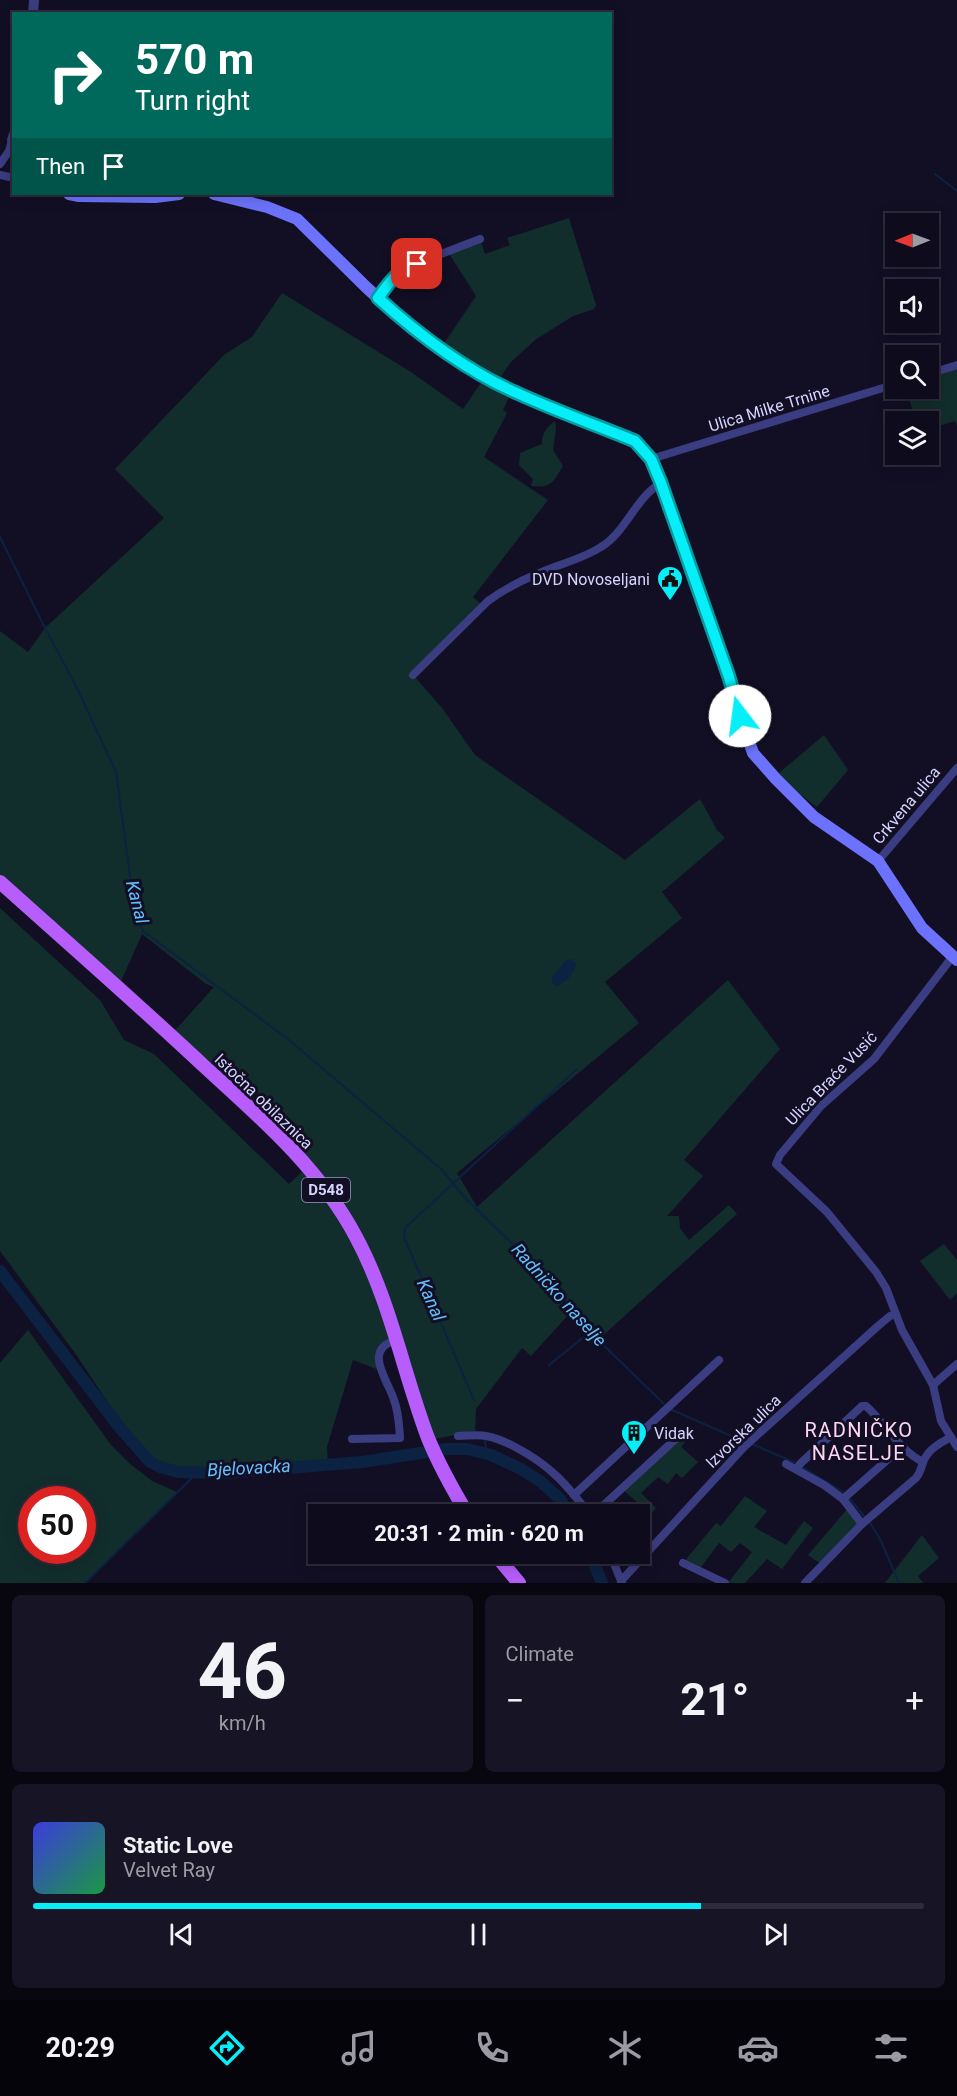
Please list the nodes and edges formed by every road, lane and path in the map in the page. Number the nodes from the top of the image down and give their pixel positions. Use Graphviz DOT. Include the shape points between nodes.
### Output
graph roads {
  1 [pos="12,142"];
  2 [pos="0,164"];
  3 [pos="74,195"];
  4 [pos="171,195"];
  5 [pos="218,195"];
  6 [pos="480,239"];
  7 [pos="378,298"];
  8 [pos="957,365"];
  9 [pos="939,371"];
  10 [pos="885,387"];
  11 [pos="651,459"];
  12 [pos="661,483"];
  13 [pos="413,675"];
  14 [pos="957,768"];
  15 [pos="878,861"];
  16 [pos="0,882"];
  17 [pos="955,958"];
  18 [pos="896,1314"];
  19 [pos="396,1340"];
  20 [pos="719,1360"];
  21 [pos="957,1364"];
  22 [pos="933,1384"];
  23 [pos="681,1434"];
  24 [pos="458,1436"];
  25 [pos="951,1437"];
  26 [pos="352,1439"];
  27 [pos="903,1446"];
  28 [pos="957,1447"];
  29 [pos="923,1462"];
  30 [pos="786,1464"];
  31 [pos="796,1469"];
  32 [pos="574,1495"];
  33 [pos="843,1499"];
  34 [pos="461,1504"];
  35 [pos="582,1504"];
  36 [pos="603,1504"];
  37 [pos="862,1524"];
  38 [pos="683,1563"];
  39 [pos="503,1564"];
  40 [pos="614,1564"];
  41 [pos="621,1582"];
  42 [pos="519,1583"];
  43 [pos="725,1583"];
  44 [pos="805,1583"];
  1 -- 2 [label="street"];
  3 -- 4 [label="main road"];
  5 -- 7 [label="main road" via="297,219"];
  6 -- 7 [label="street" via="402,269"];
  7 -- 11 [label="main road" via="411,328 473,370 516,393 635,441"];
  8 -- 9 [label="street"];
  10 -- 11 [label="street, Ulica Milke Trnine"];
  11 -- 12 [label="main road"];
  12 -- 13 [label="street" via="603,546 502,591"];
  12 -- 15 [label="main road" via="753,753 814,817"];
  14 -- 15 [label="street, Crkvena ulica"];
  15 -- 17 [label="main road" via="922,928"];
  16 -- 19 [label="main road, Istočna obilaznica / D548" via="171,1035 307,1166 356,1236 374,1273"];
  17 -- 18 [label="street, Ulica Braće Vusić" via="874,1059 821,1106 776,1164 826,1212 876,1272"];
  18 -- 22 [label="street"];
  18 -- 41 [label="street, Izvorska ulica" via="744,1447"];
  19 -- 26 [label="street" via="382,1348 378,1364 396,1404 400,1438"];
  19 -- 34 [label="main road, Istočna obilaznica / D548" via="429,1440"];
  20 -- 32 [label="street"];
  21 -- 22 [label="street"];
  22 -- 25 [label="street" via="937,1409"];
  23 -- 36 [label="street"];
  24 -- 32 [label="street" via="485,1436 514,1447 550,1468"];
  25 -- 28 [label="street"];
  25 -- 29 [label="street" via="937,1445"];
  27 -- 29 [label="street"];
  27 -- 31 [label="street" via="862,1406"];
  27 -- 33 [label="street"];
  29 -- 37 [label="street" via="916,1478"];
  30 -- 31 [label="street"];
  31 -- 33 [label="street"];
  32 -- 35 [label="street"];
  33 -- 37 [label="street"];
  37 -- 44 [label="street"];
  38 -- 43 [label="street"];
  39 -- 42 [label="main road"];
  40 -- 41 [label="street"];
}
